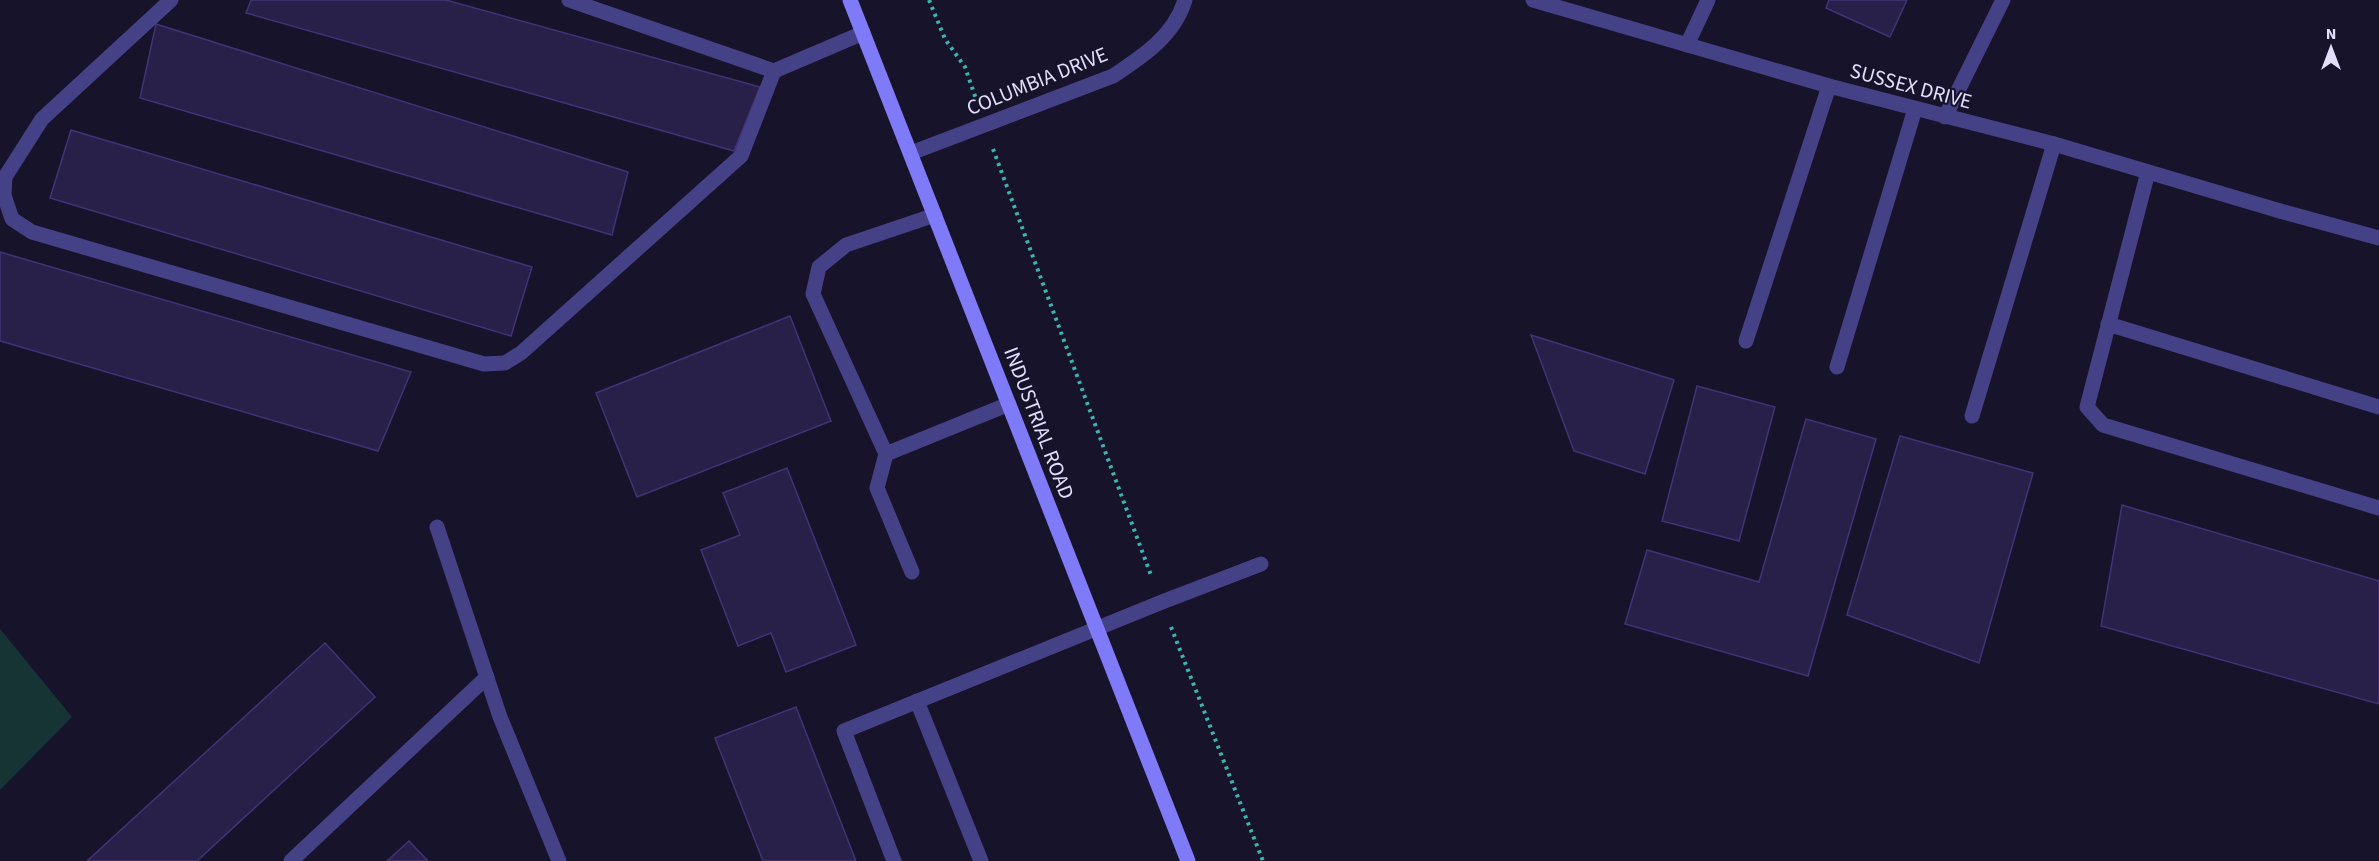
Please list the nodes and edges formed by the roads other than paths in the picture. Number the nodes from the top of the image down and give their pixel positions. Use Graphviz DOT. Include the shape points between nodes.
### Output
graph roads {
  1 [pos="171,0"];
  2 [pos="569,0"];
  3 [pos="850,0"];
  4 [pos="1185,0"];
  5 [pos="1533,0"];
  6 [pos="1708,0"];
  7 [pos="2003,0"];
  8 [pos="863,33"];
  9 [pos="1687,45"];
  10 [pos="774,71"];
  11 [pos="1830,86"];
  12 [pos="1916,109"];
  13 [pos="1945,117"];
  14 [pos="2054,144"];
  15 [pos="910,153"];
  16 [pos="2148,172"];
  17 [pos="935,215"];
  18 [pos="2379,238"];
  19 [pos="2108,324"];
  20 [pos="1746,341"];
  21 [pos="1837,367"];
  22 [pos="1009,404"];
  23 [pos="2379,407"];
  24 [pos="1972,416"];
  25 [pos="886,454"];
  26 [pos="2379,508"];
  27 [pos="437,527"];
  28 [pos="1261,564"];
  29 [pos="912,572"];
  30 [pos="1098,629"];
  31 [pos="487,677"];
  32 [pos="917,701"];
  33 [pos="291,861"];
  34 [pos="559,861"];
  35 [pos="894,861"];
  36 [pos="981,861"];
  37 [pos="1188,861"];
  1 -- 10 [label="street" via="42,119 5,177 4,195 12,219 32,232 484,364 505,363 528,348 741,156"];
  2 -- 10 [label="street"];
  3 -- 8 [label="main road, INDUSTRIAL ROAD"];
  4 -- 15 [label="street, COLUMBIA DRIVE" via="1180,17 1164,37 1113,76"];
  5 -- 9 [label="street, SUSSEX DRIVE"];
  6 -- 9 [label="street"];
  7 -- 13 [label="street"];
  8 -- 10 [label="street"];
  8 -- 15 [label="main road, INDUSTRIAL ROAD"];
  9 -- 11 [label="street, SUSSEX DRIVE"];
  11 -- 12 [label="street, SUSSEX DRIVE"];
  11 -- 20 [label="street"];
  12 -- 13 [label="street, SUSSEX DRIVE"];
  12 -- 21 [label="street"];
  13 -- 14 [label="street, SUSSEX DRIVE"];
  14 -- 16 [label="street, SUSSEX DRIVE"];
  14 -- 24 [label="street"];
  15 -- 17 [label="main road, INDUSTRIAL ROAD"];
  16 -- 18 [label="street, SUSSEX DRIVE"];
  16 -- 19 [label="street"];
  17 -- 22 [label="main road, INDUSTRIAL ROAD"];
  17 -- 25 [label="street" via="846,245 819,267 813,294"];
  19 -- 23 [label="street"];
  19 -- 26 [label="street" via="2087,406 2103,425"];
  22 -- 25 [label="street"];
  22 -- 30 [label="main road, INDUSTRIAL ROAD"];
  25 -- 29 [label="street" via="877,488"];
  27 -- 31 [label="street"];
  28 -- 30 [label="street"];
  30 -- 32 [label="street"];
  30 -- 37 [label="main road, INDUSTRIAL ROAD"];
  31 -- 33 [label="street"];
  31 -- 34 [label="street"];
  32 -- 35 [label="street" via="844,731"];
  32 -- 36 [label="street"];
}
